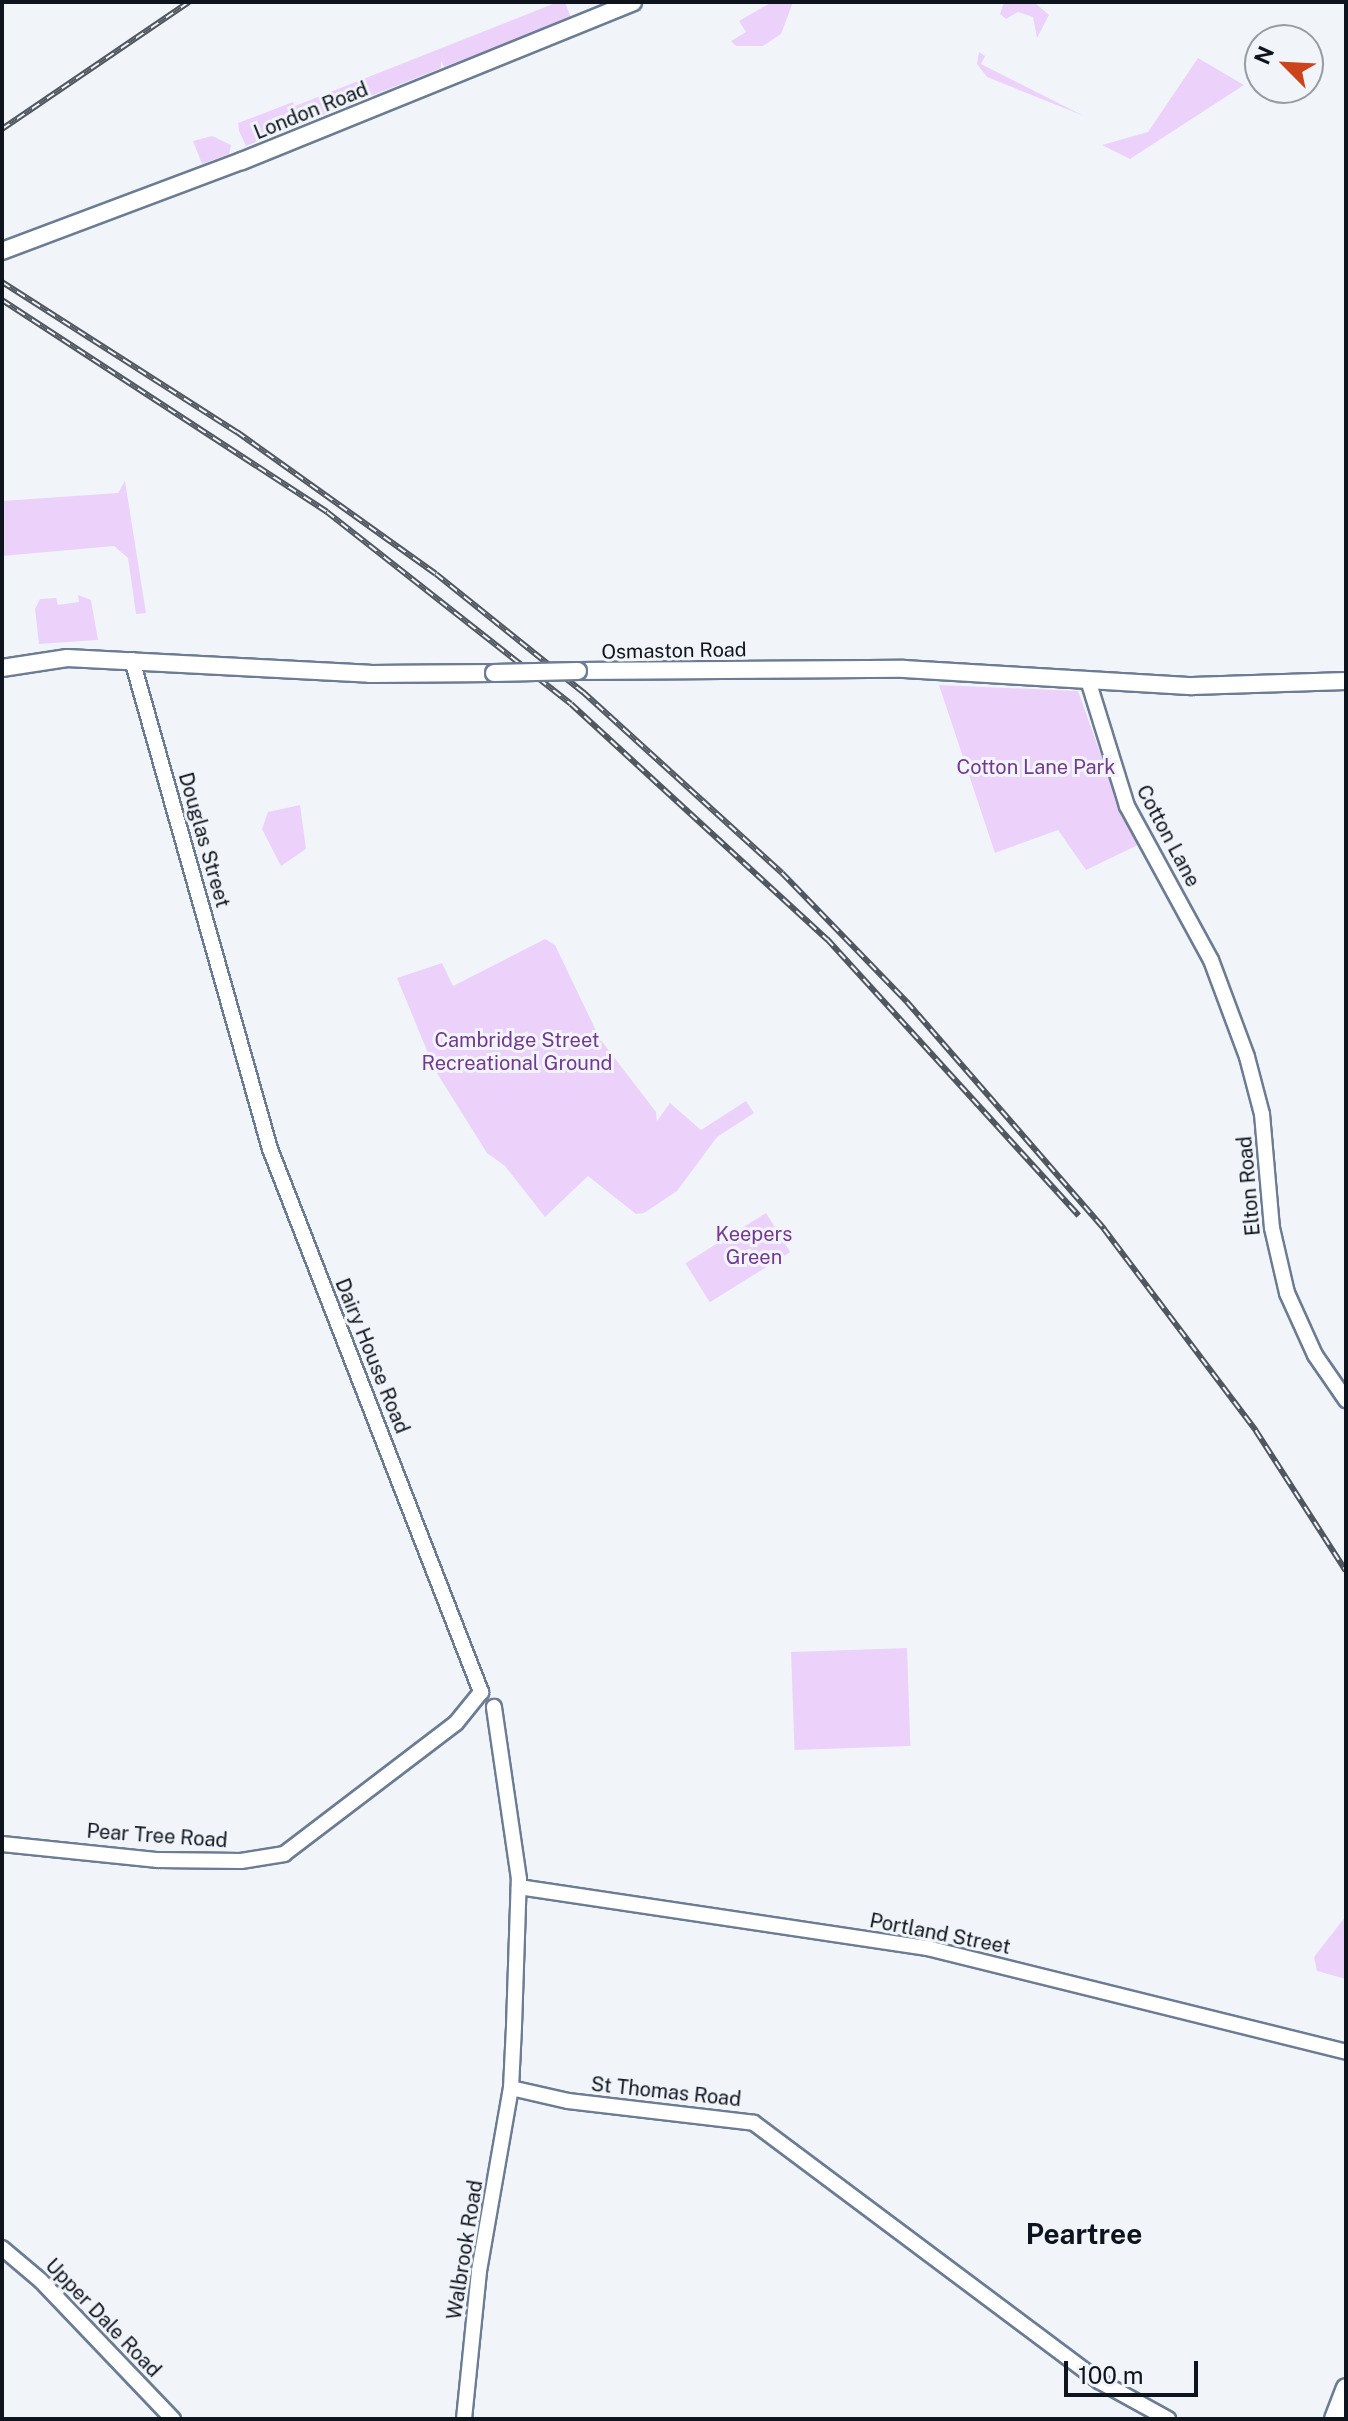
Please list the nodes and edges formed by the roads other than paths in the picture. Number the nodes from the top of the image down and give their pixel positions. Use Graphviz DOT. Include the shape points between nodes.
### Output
graph roads {
  1 [pos="633,2"];
  2 [pos="2,251"];
  3 [pos="132,660"];
  4 [pos="2,668"];
  5 [pos="1088,680"];
  6 [pos="1346,681"];
  7 [pos="1211,960"];
  8 [pos="237,1032"];
  9 [pos="1346,1400"];
  10 [pos="482,1706"];
  11 [pos="2,1844"];
  12 [pos="519,1887"];
  13 [pos="1346,2052"];
  14 [pos="511,2088"];
  15 [pos="2,2248"];
  16 [pos="1346,2388"];
  17 [pos="173,2419"];
  18 [pos="464,2419"];
  19 [pos="1168,2419"];
  20 [pos="1334,2419"];
  1 -- 2 [label="main road, London Road" via="242,161"];
  3 -- 4 [label="main road, Osmaston Road" via="67,658"];
  3 -- 5 [label="main road, Osmaston Road, bridge" via="370,674 904,669"];
  3 -- 8 [label="street, Douglas Street"];
  5 -- 6 [label="main road, Osmaston Road" via="1192,686"];
  5 -- 7 [label="street, Cotton Lane" via="1127,806"];
  7 -- 9 [label="street, Elton Road" via="1260,1104 1272,1228 1287,1293 1310,1346"];
  8 -- 10 [label="street, Dairy House Road" via="270,1149"];
  10 -- 11 [label="street, Pear Tree Road" via="299,1846 265,1859 158,1860"];
  10 -- 12 [label="street" via="497,1739"];
  12 -- 13 [label="street, Portland Street" via="927,1948"];
  12 -- 14 [label="street"];
  14 -- 18 [label="street, Walbrook Road" via="479,2271"];
  14 -- 19 [label="street, St Thomas Road" via="568,2101 754,2123 1086,2371"];
  15 -- 17 [label="street, Upper Dale Road" via="41,2281"];
  16 -- 20 [label="highway"];
}
